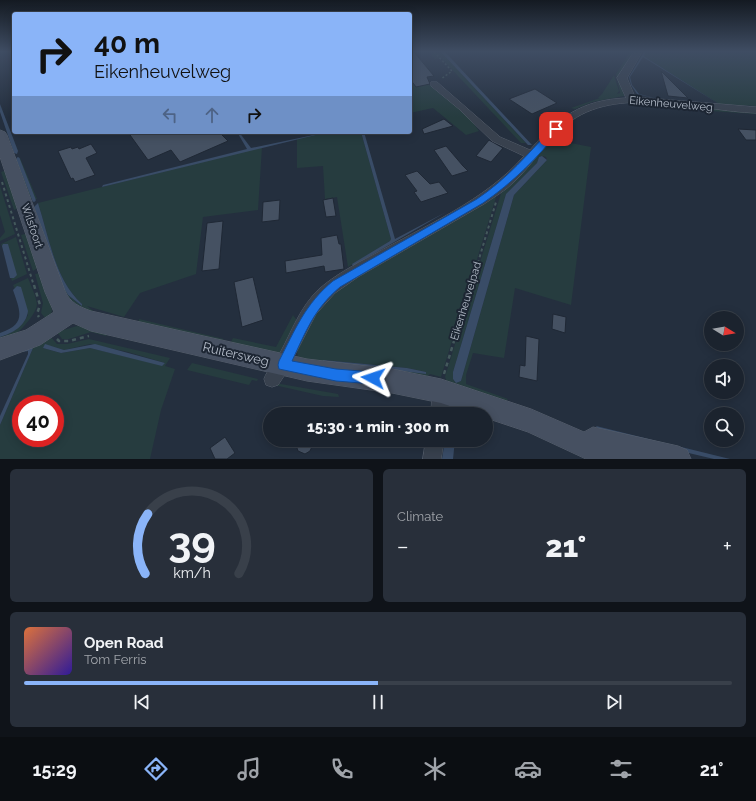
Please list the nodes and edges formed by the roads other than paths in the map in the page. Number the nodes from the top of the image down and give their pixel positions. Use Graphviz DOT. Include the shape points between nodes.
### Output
graph roads {
  1 [pos="625,73"];
  2 [pos="434,84"];
  3 [pos="631,99"];
  4 [pos="756,110"];
  5 [pos="0,135"];
  6 [pos="532,155"];
  7 [pos="71,313"];
  8 [pos="0,349"];
  9 [pos="278,372"];
  10 [pos="441,391"];
  11 [pos="440,407"];
  12 [pos="434,447"];
  13 [pos="624,455"];
  14 [pos="432,459"];
  15 [pos="678,459"];
  1 -- 3 [label="street" via="622,78"];
  2 -- 6 [label="street" via="496,139"];
  3 -- 4 [label="street, Eikenheuvelweg"];
  3 -- 6 [label="street, Eikenheuvelweg" via="602,102 582,109 559,126"];
  5 -- 7 [label="street, Wilsfoort" via="55,292 61,305"];
  6 -- 9 [label="street, Eikenheuvelweg" via="497,190 336,284 311,310"];
  7 -- 8 [label="street" via="32,338"];
  7 -- 9 [label="street, Ruitersweg" via="111,327"];
  9 -- 10 [label="street, Ruitersweg" via="392,381"];
  10 -- 11 [label="street"];
  10 -- 13 [label="street, Ruitersweg"];
  12 -- 14 [label="street"];
  13 -- 15 [label="street, Ruitersweg"];
}
